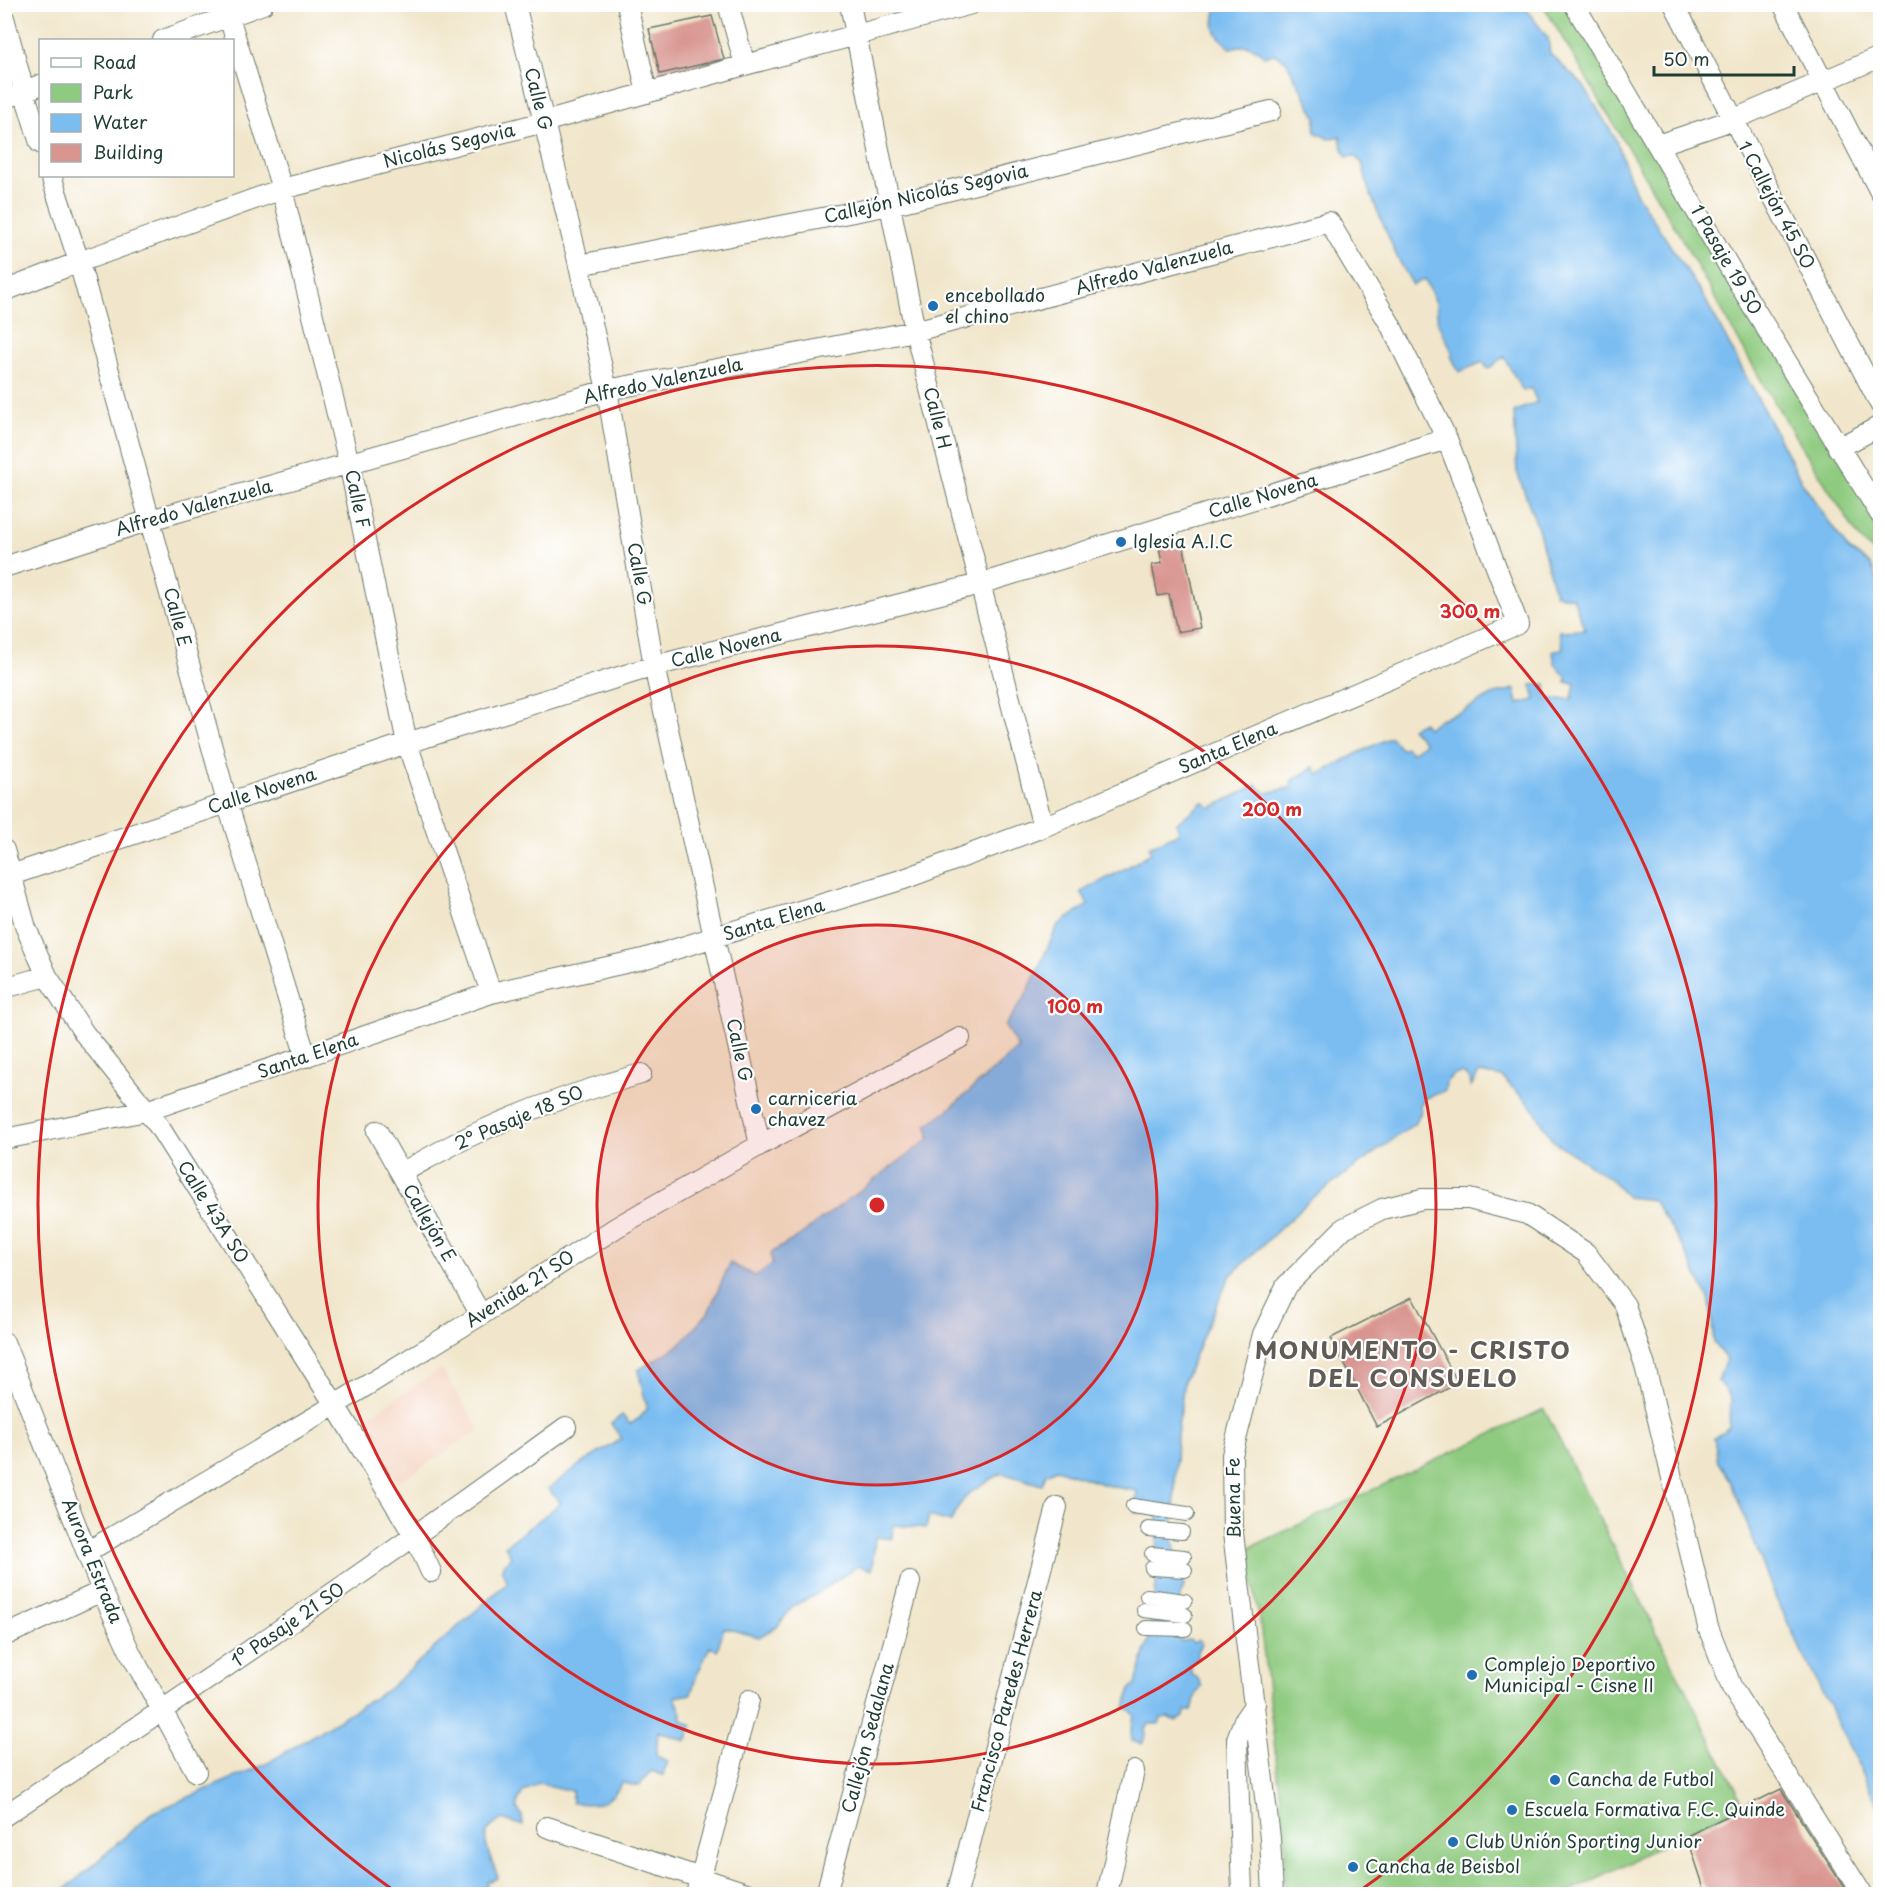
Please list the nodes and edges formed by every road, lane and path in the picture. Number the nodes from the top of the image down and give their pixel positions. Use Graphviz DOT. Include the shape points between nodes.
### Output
graph roads {
  1 [pos="263,4"];
  2 [pos="515,4"];
  3 [pos="627,4"];
  4 [pos="728,4"];
  5 [pos="850,4"];
  6 [pos="971,4"];
  7 [pos="1574,4"];
  8 [pos="1674,4"];
  9 [pos="1783,4"];
  10 [pos="227,11"];
  11 [pos="4,18"];
  12 [pos="856,34"];
  13 [pos="166,39"];
  14 [pos="1881,57"];
  15 [pos="745,65"];
  16 [pos="1824,81"];
  17 [pos="32,88"];
  18 [pos="646,93"];
  19 [pos="4,99"];
  20 [pos="1271,111"];
  21 [pos="1732,120"];
  22 [pos="544,122"];
  23 [pos="39,136"];
  24 [pos="1658,145"];
  25 [pos="51,177"];
  26 [pos="282,189"];
  27 [pos="1881,192"];
  28 [pos="890,205"];
  29 [pos="79,262"];
  30 [pos="579,265"];
  31 [pos="4,291"];
  32 [pos="915,331"];
  33 [pos="607,390"];
  34 [pos="1881,404"];
  35 [pos="1881,426"];
  36 [pos="1447,439"];
  37 [pos="1838,448"];
  38 [pos="349,463"];
  39 [pos="1881,514"];
  40 [pos="150,520"];
  41 [pos="4,567"];
  42 [pos="980,584"];
  43 [pos="654,666"];
  44 [pos="407,743"];
  45 [pos="227,802"];
  46 [pos="1043,827"];
  47 [pos="4,850"];
  48 [pos="11,875"];
  49 [pos="715,938"];
  50 [pos="47,976"];
  51 [pos="4,988"];
  52 [pos="491,993"];
  53 [pos="960,1038"];
  54 [pos="306,1057"];
  55 [pos="641,1074"];
  56 [pos="146,1111"];
  57 [pos="377,1131"];
  58 [pos="4,1139"];
  59 [pos="760,1145"];
  60 [pos="401,1173"];
  61 [pos="481,1315"];
  62 [pos="4,1342"];
  63 [pos="335,1405"];
  64 [pos="566,1427"];
  65 [pos="1133,1506"];
  66 [pos="1058,1507"];
  67 [pos="1187,1514"];
  68 [pos="1148,1529"];
  69 [pos="1182,1532"];
  70 [pos="415,1537"];
  71 [pos="87,1552"];
  72 [pos="1152,1561"];
  73 [pos="1184,1563"];
  74 [pos="431,1572"];
  75 [pos="910,1582"];
  76 [pos="102,1591"];
  77 [pos="1146,1603"];
  78 [pos="1146,1628"];
  79 [pos="4,1636"];
  80 [pos="749,1700"];
  81 [pos="1255,1704"];
  82 [pos="163,1711"];
  83 [pos="196,1772"];
  84 [pos="1134,1772"];
  85 [pos="4,1816"];
  86 [pos="547,1827"];
  87 [pos="699,1886"];
  88 [pos="749,1894"];
  89 [pos="826,1894"];
  90 [pos="957,1894"];
  91 [pos="1107,1894"];
  92 [pos="1242,1894"];
  93 [pos="1274,1894"];
  94 [pos="1862,1894"];
  1 -- 10 [label="street"];
  2 -- 22 [label="street, Calle G"];
  3 -- 18 [label="street"];
  4 -- 15 [label="street"];
  5 -- 12 [label="street, Calle H"];
  6 -- 12 [label="street, Nicolás Segovia"];
  7 -- 24 [label="street, 1 Pasaje 19 SO"];
  8 -- 21 [label="street, 1 Callejón 45 SO"];
  9 -- 16 [label="street"];
  10 -- 13 [label="street"];
  10 -- 26 [label="street, Calle F"];
  11 -- 17 [label="street"];
  12 -- 15 [label="street, Nicolás Segovia"];
  12 -- 28 [label="street, Calle H"];
  14 -- 16 [label="street"];
  15 -- 18 [label="street, Nicolás Segovia"];
  16 -- 21 [label="street"];
  16 -- 27 [label="street"];
  17 -- 19 [label="street"];
  17 -- 23 [label="street"];
  18 -- 22 [label="street, Nicolás Segovia"];
  20 -- 28 [label="street, Callejón Nicolás Segovia"];
  21 -- 24 [label="street"];
  21 -- 34 [label="street, 1 Callejón 45 SO"];
  22 -- 26 [label="street, Nicolás Segovia"];
  22 -- 30 [label="street, Calle G"];
  24 -- 37 [label="street, 1 Pasaje 19 SO"];
  25 -- 29 [label="street, Calle E"];
  26 -- 29 [label="street, Nicolás Segovia"];
  26 -- 38 [label="street, Calle F"];
  28 -- 30 [label="street, Callejón Nicolás Segovia"];
  28 -- 32 [label="street, Calle H"];
  29 -- 31 [label="street, Nicolás Segovia"];
  29 -- 40 [label="street, Calle E"];
  30 -- 33 [label="street, Calle G"];
  32 -- 33 [label="street, Alfredo Valenzuela"];
  32 -- 36 [label="street, Alfredo Valenzuela" via="1329,222 1390,324"];
  32 -- 42 [label="street, Calle H"];
  33 -- 38 [label="street, Alfredo Valenzuela"];
  33 -- 43 [label="street, Calle G"];
  35 -- 37 [label="street"];
  36 -- 42 [label="street, Calle Novena"];
  36 -- 46 [label="street, Santa Elena" via="1518,624"];
  37 -- 39 [label="street, 1 Pasaje 19 SO"];
  38 -- 40 [label="street, Alfredo Valenzuela"];
  38 -- 44 [label="street, Calle F"];
  40 -- 41 [label="street, Alfredo Valenzuela"];
  40 -- 45 [label="street, Calle E"];
  42 -- 43 [label="street, Calle Novena"];
  42 -- 46 [label="street, Calle H"];
  43 -- 44 [label="street, Calle Novena"];
  43 -- 49 [label="street, Calle G"];
  44 -- 45 [label="street, Calle Novena"];
  44 -- 52 [label="street, Calle F"];
  45 -- 48 [label="street, Calle Novena"];
  45 -- 54 [label="street, Calle E"];
  46 -- 49 [label="street, Santa Elena" via="904,879"];
  47 -- 48 [label="street, Calle 43A SO"];
  48 -- 50 [label="street, Calle 43A SO" via="26,928"];
  49 -- 52 [label="street, Santa Elena" via="643,959"];
  49 -- 59 [label="street, Calle G"];
  50 -- 51 [label="street"];
  50 -- 56 [label="street, Calle 43A SO" via="84,1033"];
  52 -- 54 [label="street, Santa Elena"];
  53 -- 59 [label="street, Avenida 21 SO"];
  54 -- 56 [label="street, Santa Elena"];
  55 -- 60 [label="street, 2° Pasaje 18 SO" via="600,1085 489,1127"];
  56 -- 58 [label="street, Santa Elena"];
  56 -- 63 [label="street, Calle 43A SO"];
  57 -- 60 [label="street, Callejón E"];
  59 -- 61 [label="street, Avenida 21 SO" via="617,1227"];
  60 -- 61 [label="street, Callejón E"];
  61 -- 63 [label="street, Avenida 21 SO"];
  62 -- 71 [label="street, Aurora Estrada"];
  63 -- 70 [label="street, Calle 43A SO"];
  63 -- 71 [label="street, Avenida 21 SO"];
  64 -- 70 [label="street, 1º Pasaje 21 SO"];
  65 -- 67 [label="street"];
  66 -- 90 [label="street, Francisco Paredes Herrera"];
  68 -- 69 [label="street"];
  70 -- 74 [label="street, Calle 43A SO"];
  70 -- 82 [label="street, 1º Pasaje 21 SO"];
  71 -- 76 [label="street, Aurora Estrada"];
  72 -- 73 [label="street"];
  75 -- 89 [label="street, Callejón Sedalana"];
  76 -- 79 [label="street"];
  76 -- 82 [label="street, Aurora Estrada"];
  77 -- 78 [label="street" via="1185,1615"];
  80 -- 87 [label="street"];
  81 -- 92 [label="street" via="1237,1738"];
  81 -- 93 [label="street, Buena Fe"];
  81 -- 94 [label="street, Buena Fe" via="1233,1533 1232,1455 1263,1334 1286,1286 1344,1228 1382,1209 1422,1199 1469,1199 1527,1214 1586,1253 1625,1305 1645,1366 1708,1627 1732,1688"];
  82 -- 83 [label="street, Aurora Estrada"];
  82 -- 85 [label="street, 1º Pasaje 21 SO"];
  84 -- 91 [label="street"];
  86 -- 87 [label="street"];
  87 -- 88 [label="street"];
}
